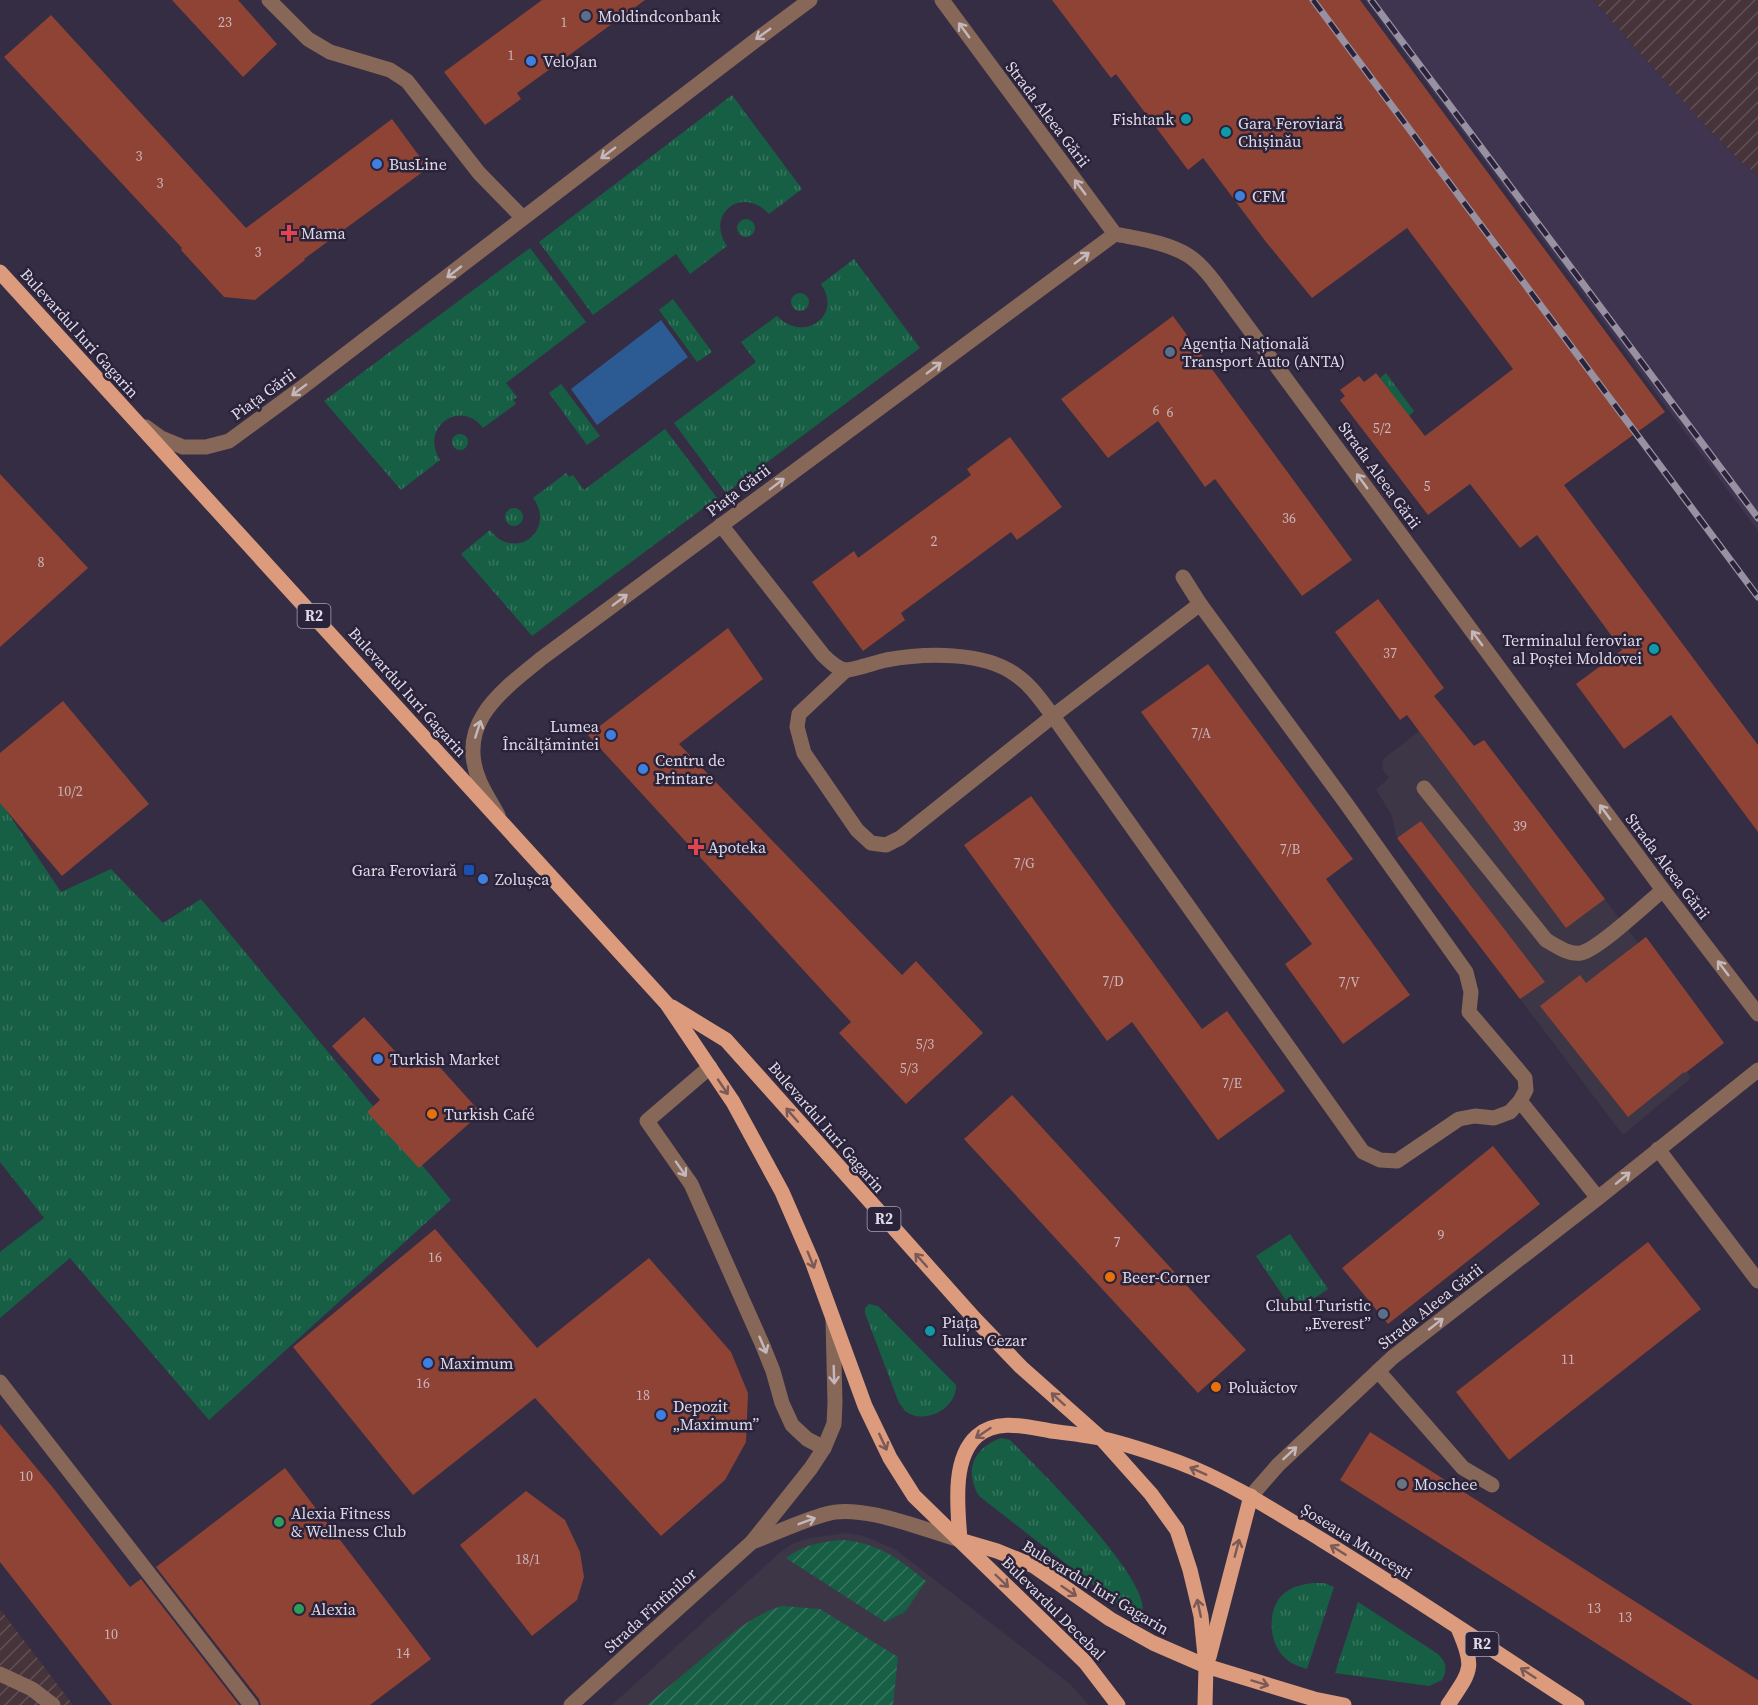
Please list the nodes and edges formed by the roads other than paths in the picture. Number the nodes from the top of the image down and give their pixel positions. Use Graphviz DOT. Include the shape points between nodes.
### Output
graph roads {
  1 [pos="269,0"];
  2 [pos="810,0"];
  3 [pos="942,0"];
  4 [pos="523,218"];
  5 [pos="1114,234"];
  6 [pos="0,272"];
  7 [pos="126,409"];
  8 [pos="721,525"];
  9 [pos="1183,577"];
  10 [pos="1200,604"];
  11 [pos="846,670"];
  12 [pos="1053,716"];
  13 [pos="1424,789"];
  14 [pos="502,822"];
  15 [pos="1663,890"];
  16 [pos="667,1004"];
  17 [pos="1758,1014"];
  18 [pos="710,1067"];
  19 [pos="1758,1070"];
  20 [pos="1520,1101"];
  21 [pos="1658,1149"];
  22 [pos="1598,1198"];
  23 [pos="1758,1281"];
  24 [pos="832,1317"];
  25 [pos="1378,1371"];
  26 [pos="0,1382"];
  27 [pos="1101,1438"];
  28 [pos="824,1448"];
  29 [pos="1492,1485"];
  30 [pos="1251,1496"];
  31 [pos="960,1540"];
  32 [pos="752,1542"];
  33 [pos="1458,1628"];
  34 [pos="1206,1666"];
  35 [pos="0,1674"];
  36 [pos="1314,1699"];
  37 [pos="53,1705"];
  38 [pos="251,1705"];
  39 [pos="571,1705"];
  40 [pos="1118,1705"];
  41 [pos="1205,1705"];
  42 [pos="1296,1705"];
  43 [pos="1344,1705"];
  44 [pos="1448,1705"];
  45 [pos="1577,1705"];
  1 -- 4 [label="street" via="308,39 330,52 390,70 407,81 479,173"];
  2 -- 4 [label="street, Piața Gării, one-way"];
  5 -- 3 [label="street, Strada Aleea Gării, one-way"];
  4 -- 7 [label="street, Piața Gării, one-way" via="229,441 183,447 161,438"];
  8 -- 5 [label="street, Piața Gării, one-way"];
  15 -- 5 [label="street, Strada Aleea Gării, one-way" via="1213,280 1190,256 1176,249"];
  6 -- 7 [label="main road, Bulevardul Iuri Gagarin / R2"];
  7 -- 14 [label="main road, Bulevardul Iuri Gagarin / R2"];
  8 -- 11 [label="street" via="823,655"];
  14 -- 8 [label="street, Piața Gării, one-way" via="480,780 474,756 476,731 486,709 542,658"];
  9 -- 10 [label="street"];
  10 -- 12 [label="street"];
  10 -- 20 [label="street" via="1466,972 1471,992 1469,1012 1525,1078 1526,1090"];
  11 -- 12 [label="street" via="888,659 937,655 990,662 1016,675"];
  11 -- 12 [label="street" via="799,714 797,727 804,753 857,830 871,843 886,845 900,838"];
  12 -- 20 [label="street" via="1363,1152 1380,1160 1397,1161 1459,1119 1494,1118 1510,1112"];
  13 -- 15 [label="street" via="1546,940 1559,949 1578,954 1593,949"];
  14 -- 16 [label="main road, Bulevardul Iuri Gagarin / R2"];
  17 -- 15 [label="street, Strada Aleea Gării, one-way"];
  16 -- 18 [label="main road, Bulevardul Iuri Gagarin / R2"];
  27 -- 16 [label="main road, Bulevardul Iuri Gagarin / R2, one-way" via="1021,1367 974,1318 726,1040"];
  18 -- 24 [label="main road, Bulevardul Iuri Gagarin / R2, one-way" via="782,1192"];
  18 -- 28 [label="street, one-way" via="647,1121 692,1184 763,1346 792,1425"];
  19 -- 21 [label="street, Strada Aleea Gării"];
  20 -- 22 [label="street"];
  22 -- 21 [label="street, Strada Aleea Gării, one-way"];
  21 -- 23 [label="street"];
  25 -- 22 [label="street, Strada Aleea Gării, one-way"];
  24 -- 28 [label="street, Strada Fîntînilor, one-way" via="834,1424"];
  24 -- 31 [label="main road, Bulevardul Iuri Gagarin / R2, one-way" via="890,1458 914,1496"];
  25 -- 29 [label="street" via="1463,1468"];
  30 -- 25 [label="street, Strada Aleea Gării, one-way" via="1278,1464"];
  26 -- 38 [label="street"];
  30 -- 27 [label="main road, Șoseaua Muncești / R2, one-way" via="1180,1463"];
  27 -- 31 [label="main road, one-way" via="1014,1425 993,1426 977,1436 966,1449 960,1471"];
  34 -- 27 [label="main road, Bulevardul Iuri Gagarin, one-way" via="1201,1616 1177,1530"];
  28 -- 32 [label="street, Strada Fîntînilor"];
  33 -- 30 [label="main road, Șoseaua Muncești / R2, one-way"];
  34 -- 30 [label="main road, one-way"];
  32 -- 31 [label="street, Strada Fîntînilor, one-way" via="827,1513 854,1511"];
  31 -- 34 [label="main road, Bulevardul Iuri Gagarin / R2, one-way" via="1034,1566 1110,1619"];
  31 -- 40 [label="main road, Bulevardul Decebal, one-way" via="1085,1662"];
  32 -- 39 [label="street, Strada Fîntînilor"];
  33 -- 44 [label="main road" via="1470,1666"];
  45 -- 33 [label="main road, Șoseaua Muncești / R2, one-way"];
  34 -- 36 [label="main road, R2, one-way"];
  34 -- 41 [label="main road"];
  35 -- 37 [label="street" via="32,1689"];
  36 -- 42 [label="main road"];
  36 -- 43 [label="main road, R2"];
}
